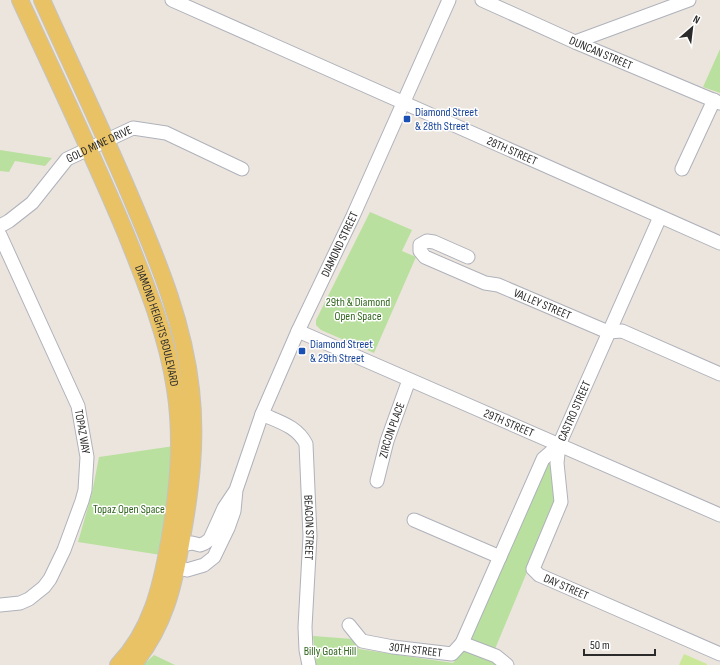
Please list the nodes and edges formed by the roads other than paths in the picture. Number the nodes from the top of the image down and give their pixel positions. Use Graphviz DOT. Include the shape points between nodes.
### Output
graph roads {
  1 [pos="20,0"];
  2 [pos="42,0"];
  3 [pos="172,0"];
  4 [pos="449,0"];
  5 [pos="482,0"];
  6 [pos="689,0"];
  7 [pos="575,42"];
  8 [pos="717,101"];
  9 [pos="404,102"];
  10 [pos="106,140"];
  11 [pos="88,148"];
  12 [pos="242,169"];
  13 [pos="682,169"];
  14 [pos="660,217"];
  15 [pos="0,226"];
  16 [pos="0,235"];
  17 [pos="720,243"];
  18 [pos="468,257"];
  19 [pos="298,331"];
  20 [pos="608,332"];
  21 [pos="720,374"];
  22 [pos="410,380"];
  23 [pos="262,414"];
  24 [pos="559,445"];
  25 [pos="377,481"];
  26 [pos="236,490"];
  27 [pos="720,515"];
  28 [pos="414,520"];
  29 [pos="174,548"];
  30 [pos="500,557"];
  31 [pos="178,565"];
  32 [pos="0,605"];
  33 [pos="349,625"];
  34 [pos="462,643"];
  35 [pos="720,654"];
  36 [pos="118,665"];
  37 [pos="133,665"];
  38 [pos="309,665"];
  39 [pos="507,665"];
  1 -- 11 [label="main road, DIAMOND HEIGHTS BOULEVARD"];
  2 -- 10 [label="main road, DIAMOND HEIGHTS BOULEVARD"];
  3 -- 9 [label="street, 28TH STREET"];
  4 -- 9 [label="street, DIAMOND STREET"];
  5 -- 7 [label="street, DUNCAN STREET"];
  6 -- 7 [label="street"];
  7 -- 8 [label="street, DUNCAN STREET"];
  8 -- 13 [label="street"];
  9 -- 14 [label="street, 28TH STREET"];
  9 -- 19 [label="street, DIAMOND STREET"];
  10 -- 11 [label="street, GOLD MINE DRIVE"];
  10 -- 12 [label="street, GOLD MINE DRIVE" via="132,128 166,133"];
  10 -- 29 [label="main road, DIAMOND HEIGHTS BOULEVARD" via="165,281 185,350 191,390 193,450 190,486"];
  11 -- 15 [label="street, GOLD MINE DRIVE" via="67,159 32,203"];
  11 -- 29 [label="main road, DIAMOND HEIGHTS BOULEVARD" via="122,224 156,312 172,373 179,431"];
  14 -- 17 [label="street, 28TH STREET"];
  14 -- 20 [label="street, CASTRO STREET"];
  16 -- 32 [label="street, TOPAZ WAY" via="78,406 86,457 82,501 50,579 29,599 20,603"];
  18 -- 20 [label="street, VALLEY STREET" via="434,242 427,241 420,245 424,257 485,283 498,285"];
  19 -- 22 [label="street, 29TH STREET"];
  19 -- 23 [label="street, DIAMOND STREET"];
  20 -- 21 [label="street, VALLEY STREET" via="622,331"];
  20 -- 24 [label="street, CASTRO STREET"];
  22 -- 24 [label="street, 29TH STREET"];
  22 -- 25 [label="street, ZIRCON PLACE" via="387,442"];
  23 -- 26 [label="street, DIAMOND STREET"];
  23 -- 38 [label="street, BEACON STREET" via="296,430 306,444 310,536 306,650"];
  24 -- 27 [label="street, 29TH STREET"];
  24 -- 30 [label="street, CASTRO STREET" via="543,459"];
  24 -- 35 [label="street, DAY STREET" via="557,463 561,502 533,569 539,575"];
  26 -- 29 [label="street, DIAMOND STREET" via="224,508 210,539 205,543 192,543"];
  26 -- 31 [label="street, DIAMOND STREET" via="234,511 214,557 204,565 192,569 183,569"];
  28 -- 30 [label="street"];
  29 -- 31 [label="main road, DIAMOND HEIGHTS BOULEVARD"];
  29 -- 36 [label="main road, DIAMOND HEIGHTS BOULEVARD" via="149,617 136,642"];
  30 -- 34 [label="street, CASTRO STREET"];
  31 -- 37 [label="main road, DIAMOND HEIGHTS BOULEVARD" via="170,598 160,623 147,647"];
  33 -- 34 [label="street, 30TH STREET" via="362,641 393,647 452,654"];
  34 -- 39 [label="street" via="496,656"];
}
